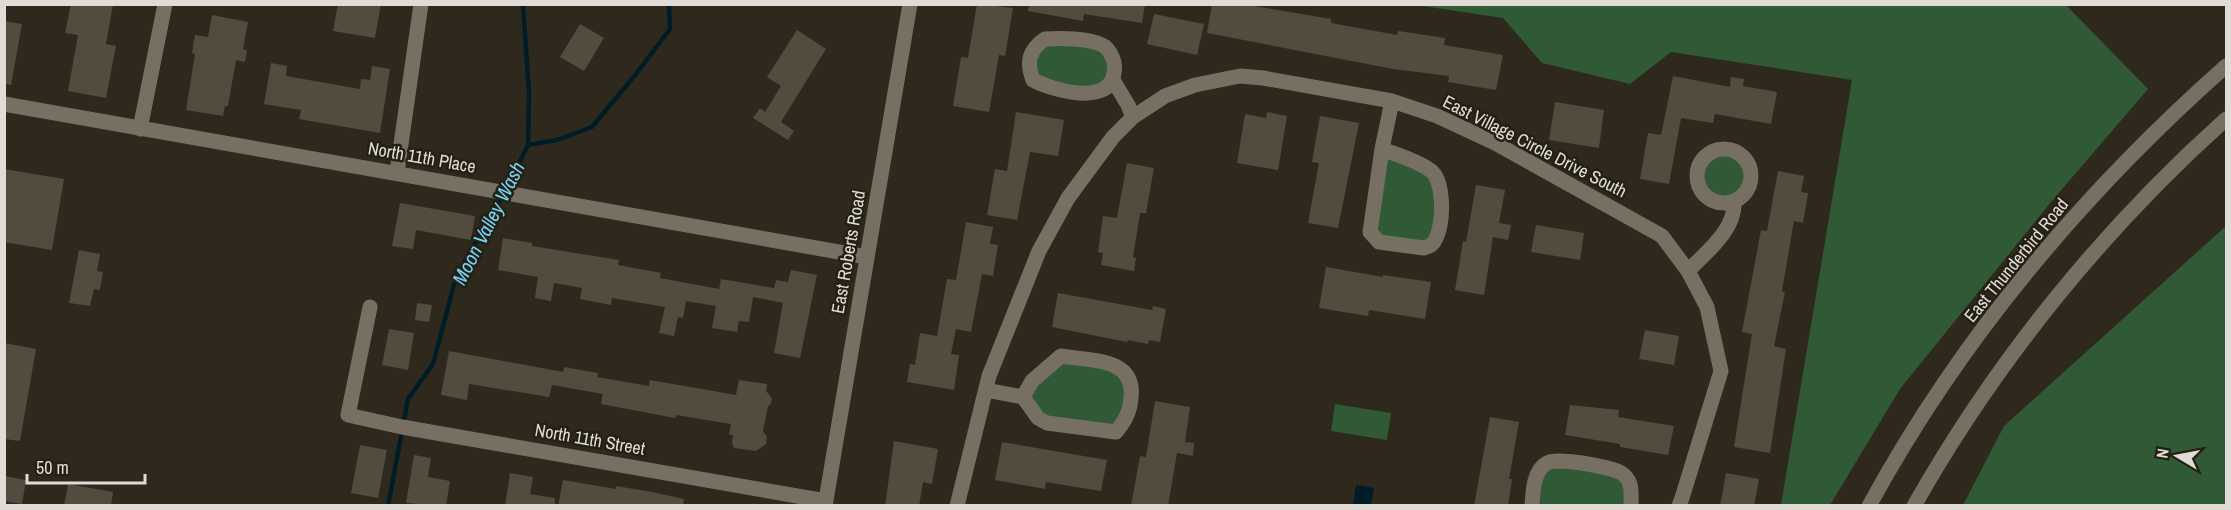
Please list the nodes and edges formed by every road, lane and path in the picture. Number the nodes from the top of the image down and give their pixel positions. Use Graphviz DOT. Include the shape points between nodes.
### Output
graph roads {
  1 [pos="165,4"];
  2 [pos="421,4"];
  3 [pos="910,4"];
  4 [pos="2226,66"];
  5 [pos="1113,80"];
  6 [pos="1392,101"];
  7 [pos="4,104"];
  8 [pos="1133,117"];
  9 [pos="2226,119"];
  10 [pos="140,129"];
  11 [pos="1382,149"];
  12 [pos="397,172"];
  13 [pos="1734,201"];
  14 [pos="867,256"];
  15 [pos="1688,270"];
  16 [pos="369,307"];
  17 [pos="986,390"];
  18 [pos="1023,397"];
  19 [pos="825,503"];
  20 [pos="957,506"];
  21 [pos="1532,506"];
  22 [pos="1631,506"];
  23 [pos="1678,506"];
  24 [pos="1869,506"];
  25 [pos="1914,506"];
  1 -- 10 [label="street"];
  2 -- 12 [label="street"];
  3 -- 14 [label="street, East Roberts Road"];
  4 -- 24 [label="street, East Thunderbird Road" via="2126,159 2020,280 1922,417"];
  5 -- 5 [label="street" via="1115,64 1102,45 1045,39 1029,56 1033,80 1054,89 1086,93 1108,87"];
  5 -- 8 [label="street"];
  6 -- 8 [label="street, East Village Circle Drive South" via="1240,76 1165,96"];
  6 -- 11 [label="street"];
  6 -- 15 [label="street, East Village Circle Drive South" via="1437,116 1495,143 1662,236"];
  7 -- 10 [label="street, North 11th Place"];
  8 -- 17 [label="street, East Village Circle Drive South" via="1113,137 1068,198 1039,251"];
  9 -- 25 [label="street" via="2153,190 2056,298 1954,437"];
  10 -- 12 [label="street, North 11th Place"];
  11 -- 11 [label="street" via="1370,232 1379,242 1430,246 1436,240 1442,206 1440,183 1431,170"];
  12 -- 14 [label="street, North 11th Place"];
  13 -- 15 [label="street" via="1729,224"];
  14 -- 19 [label="street, East Roberts Road"];
  15 -- 23 [label="street, East Village Circle Drive South" via="1707,307 1721,371"];
  16 -- 19 [label="street, North 11th Street" via="348,415"];
  17 -- 18 [label="street"];
  17 -- 20 [label="street, East Village Circle Drive South"];
  18 -- 18 [label="street" via="1038,418 1047,423 1116,432 1126,421 1133,386 1120,366 1061,356 1032,381"];
  21 -- 22 [label="street" via="1537,474 1546,463 1557,461 1607,467 1623,474 1631,486"];
}
